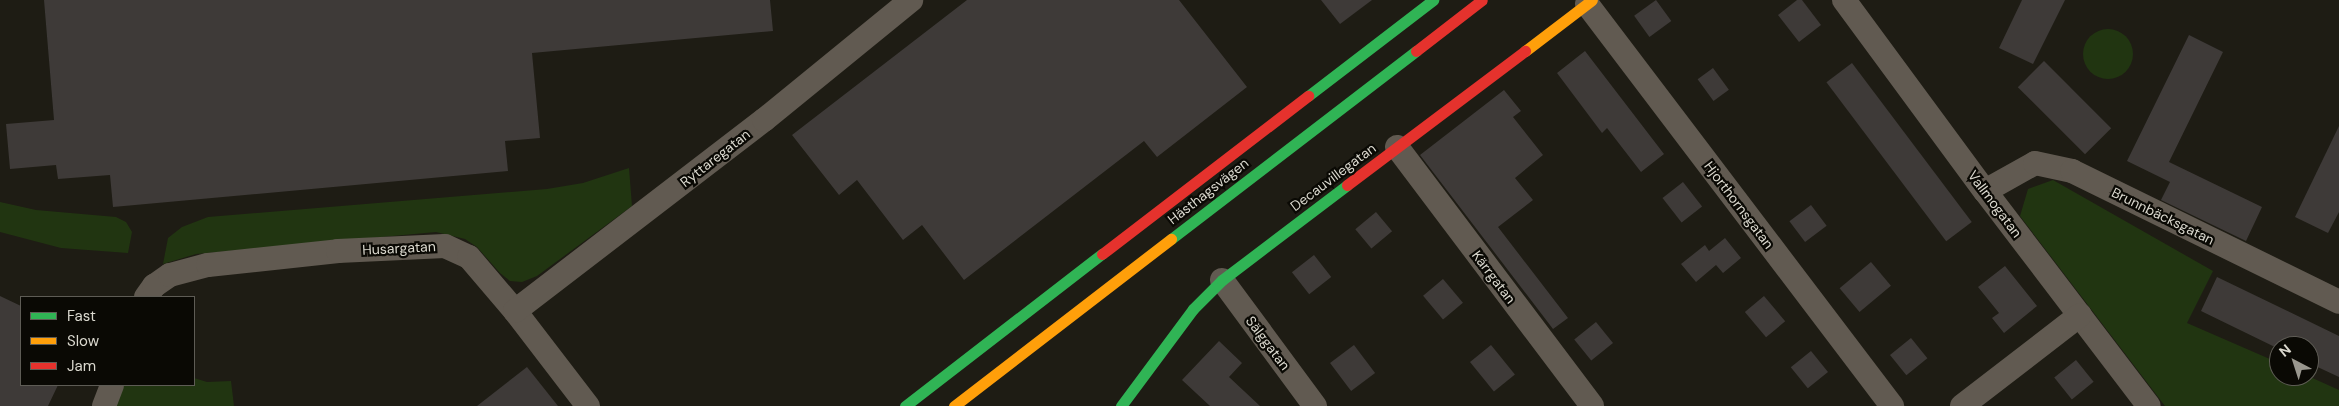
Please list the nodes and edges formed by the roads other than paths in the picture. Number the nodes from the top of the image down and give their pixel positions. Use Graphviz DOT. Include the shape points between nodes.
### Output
graph roads {
  1 [pos="910,0"];
  2 [pos="1433,0"];
  3 [pos="1482,0"];
  4 [pos="1844,0"];
  5 [pos="1589,2"];
  6 [pos="1397,147"];
  7 [pos="1985,191"];
  8 [pos="1222,280"];
  9 [pos="147,296"];
  10 [pos="2339,302"];
  11 [pos="515,311"];
  12 [pos="2080,315"];
  13 [pos="112,386"];
  14 [pos="104,406"];
  15 [pos="588,406"];
  16 [pos="905,406"];
  17 [pos="954,406"];
  18 [pos="1121,406"];
  19 [pos="1315,406"];
  20 [pos="1592,406"];
  21 [pos="1892,406"];
  22 [pos="1962,406"];
  23 [pos="2149,406"];
  1 -- 11 [label="street, Ryttaregatan" via="756,126"];
  2 -- 16 [label="main road, Hästhagsvägen"];
  3 -- 17 [label="main road, Hästhagsvägen"];
  4 -- 7 [label="street, Vallmogatan"];
  5 -- 6 [label="main road, Decauvillegatan"];
  5 -- 21 [label="street, Hjorthornsgatan"];
  6 -- 8 [label="main road, Decauvillegatan"];
  6 -- 20 [label="street, Kärrgatan"];
  7 -- 10 [label="street, Brunnbäcksgatan" via="2035,163 2072,171"];
  7 -- 12 [label="street, Vallmogatan"];
  8 -- 18 [label="main road, Decauvillegatan" via="1193,309"];
  8 -- 19 [label="street, Sälggatan"];
  9 -- 11 [label="street, Husargatan" via="154,286 170,275 208,265 338,251 445,246 470,257"];
  11 -- 15 [label="street, Husargatan"];
  12 -- 22 [label="street"];
  12 -- 23 [label="street, Vallmogatan"];
  13 -- 14 [label="street"];
}
